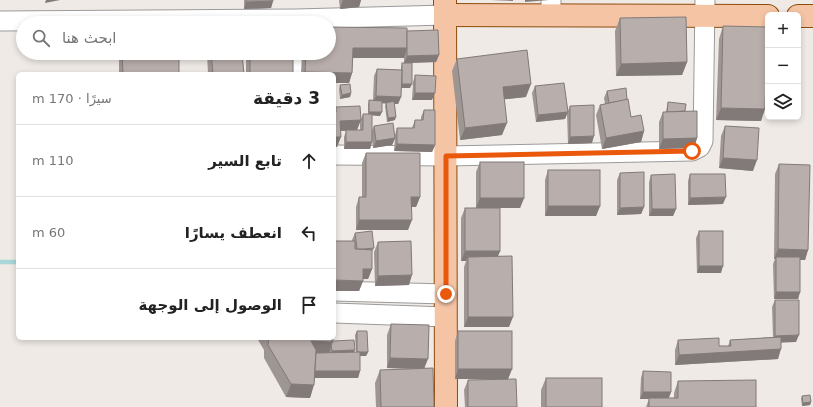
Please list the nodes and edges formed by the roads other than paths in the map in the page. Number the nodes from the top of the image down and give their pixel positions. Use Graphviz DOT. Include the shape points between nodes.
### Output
graph roads {
  1 [pos="551,7"];
  2 [pos="446,8"];
  3 [pos="704,8"];
  4 [pos="765,16"];
  5 [pos="801,16"];
  6 [pos="813,16"];
  7 [pos="336,18"];
  8 [pos="0,21"];
  9 [pos="16,21"];
  10 [pos="295,60"];
  11 [pos="294,72"];
  12 [pos="336,155"];
  13 [pos="446,156"];
  14 [pos="336,292"];
  15 [pos="446,294"];
  16 [pos="336,313"];
  17 [pos="446,317"];
  18 [pos="446,407"];
  1 -- 2 [label="main road"];
  1 -- 3 [label="main road"];
  2 -- 7 [label="street"];
  2 -- 13 [label="main road"];
  3 -- 4 [label="main road"];
  3 -- 13 [label="street" via="703,141 700,147 692,151"];
  5 -- 6 [label="main road"];
  8 -- 9 [label="street"];
  10 -- 11 [label="street"];
  12 -- 13 [label="street"];
  13 -- 15 [label="main road"];
  14 -- 15 [label="street"];
  15 -- 17 [label="main road"];
  16 -- 17 [label="street"];
  17 -- 18 [label="main road"];
}
